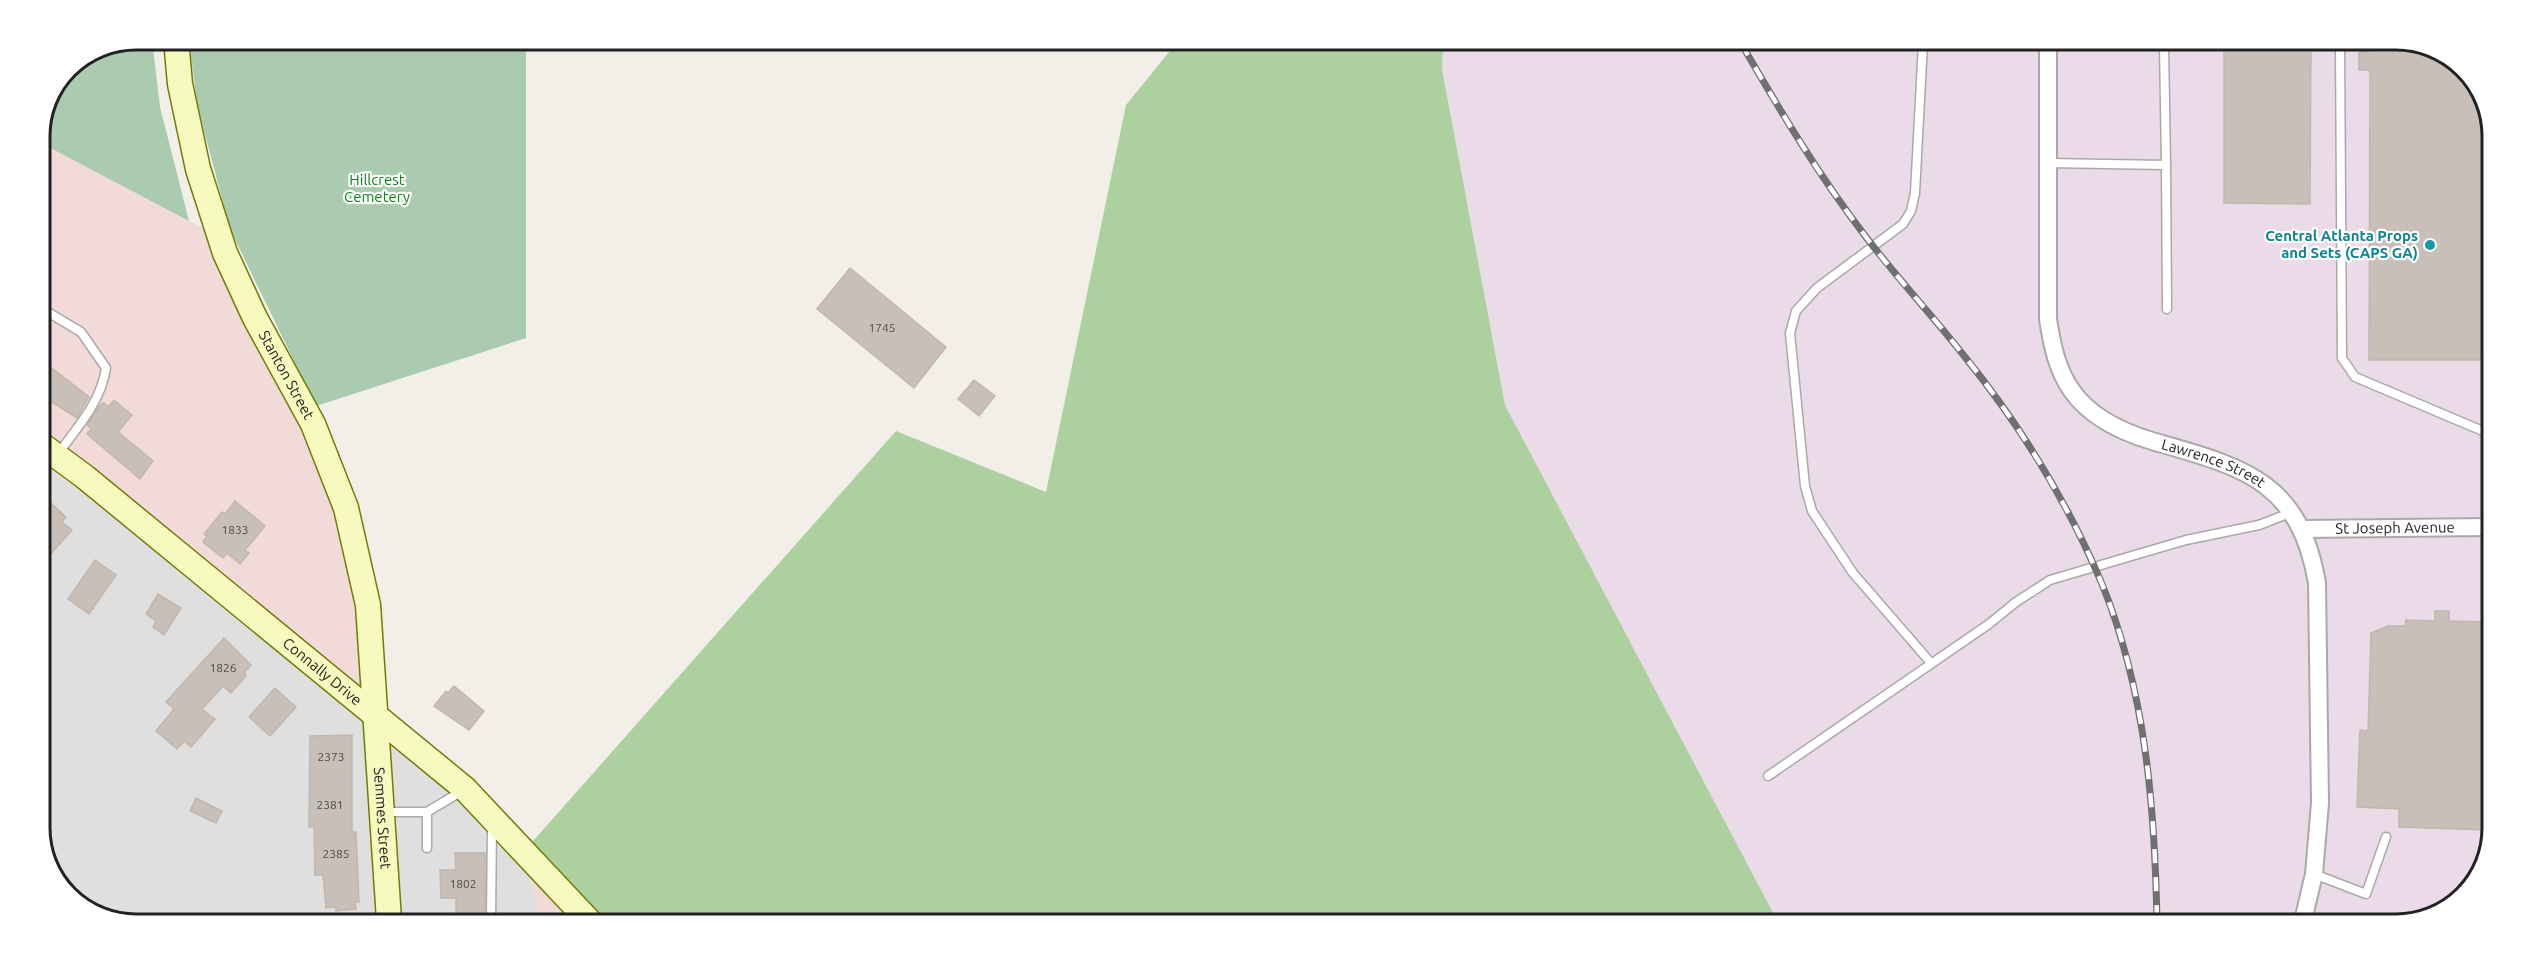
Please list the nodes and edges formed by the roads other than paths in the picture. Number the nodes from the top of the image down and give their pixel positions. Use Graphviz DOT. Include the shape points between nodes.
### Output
graph roads {
  1 [pos="177,49"];
  2 [pos="1923,49"];
  3 [pos="2048,49"];
  4 [pos="2164,49"];
  5 [pos="2340,49"];
  6 [pos="2048,163"];
  7 [pos="2166,165"];
  8 [pos="2167,309"];
  9 [pos="49,313"];
  10 [pos="2481,430"];
  11 [pos="49,448"];
  12 [pos="49,450"];
  13 [pos="2290,513"];
  14 [pos="2482,527"];
  15 [pos="2302,529"];
  16 [pos="1931,663"];
  17 [pos="377,715"];
  18 [pos="1768,776"];
  19 [pos="465,789"];
  20 [pos="383,812"];
  21 [pos="427,812"];
  22 [pos="492,818"];
  23 [pos="2386,837"];
  24 [pos="426,848"];
  25 [pos="2314,874"];
  26 [pos="389,914"];
  27 [pos="491,914"];
  28 [pos="582,914"];
  29 [pos="2305,914"];
  1 -- 17 [label="street, Stanton Street" via="180,84 198,169 225,253 255,318 313,424 346,508 368,604"];
  2 -- 16 [label="lane" via="1911,211 1903,224 1817,288 1796,311 1790,333 1805,486 1812,511 1853,573"];
  3 -- 6 [label="street, Lawrence Street"];
  4 -- 7 [label="lane"];
  5 -- 10 [label="lane" via="2342,358 2355,377"];
  6 -- 7 [label="lane"];
  6 -- 13 [label="street, Lawrence Street" via="2048,319 2053,353 2073,392 2100,419 2129,434 2247,472 2278,496"];
  7 -- 8 [label="lane"];
  9 -- 11 [label="lane" via="81,332 106,368 104,383 91,409"];
  12 -- 17 [label="street, Connally Drive"];
  13 -- 15 [label="street, Lawrence Street"];
  13 -- 16 [label="lane" via="2259,525 2186,540 2050,580"];
  14 -- 15 [label="street, St Joseph Avenue"];
  15 -- 25 [label="street, Lawrence Street" via="2313,555 2317,583 2320,802"];
  16 -- 18 [label="lane"];
  17 -- 19 [label="street, Connally Drive"];
  17 -- 20 [label="street, Semmes Street"];
  19 -- 21 [label="lane"];
  19 -- 22 [label="street, Connally Drive"];
  20 -- 21 [label="lane"];
  20 -- 26 [label="street, Semmes Street"];
  21 -- 24 [label="lane"];
  22 -- 27 [label="lane"];
  22 -- 28 [label="street, Connally Drive"];
  23 -- 25 [label="lane" via="2366,894"];
  25 -- 29 [label="street, Lawrence Street"];
}
